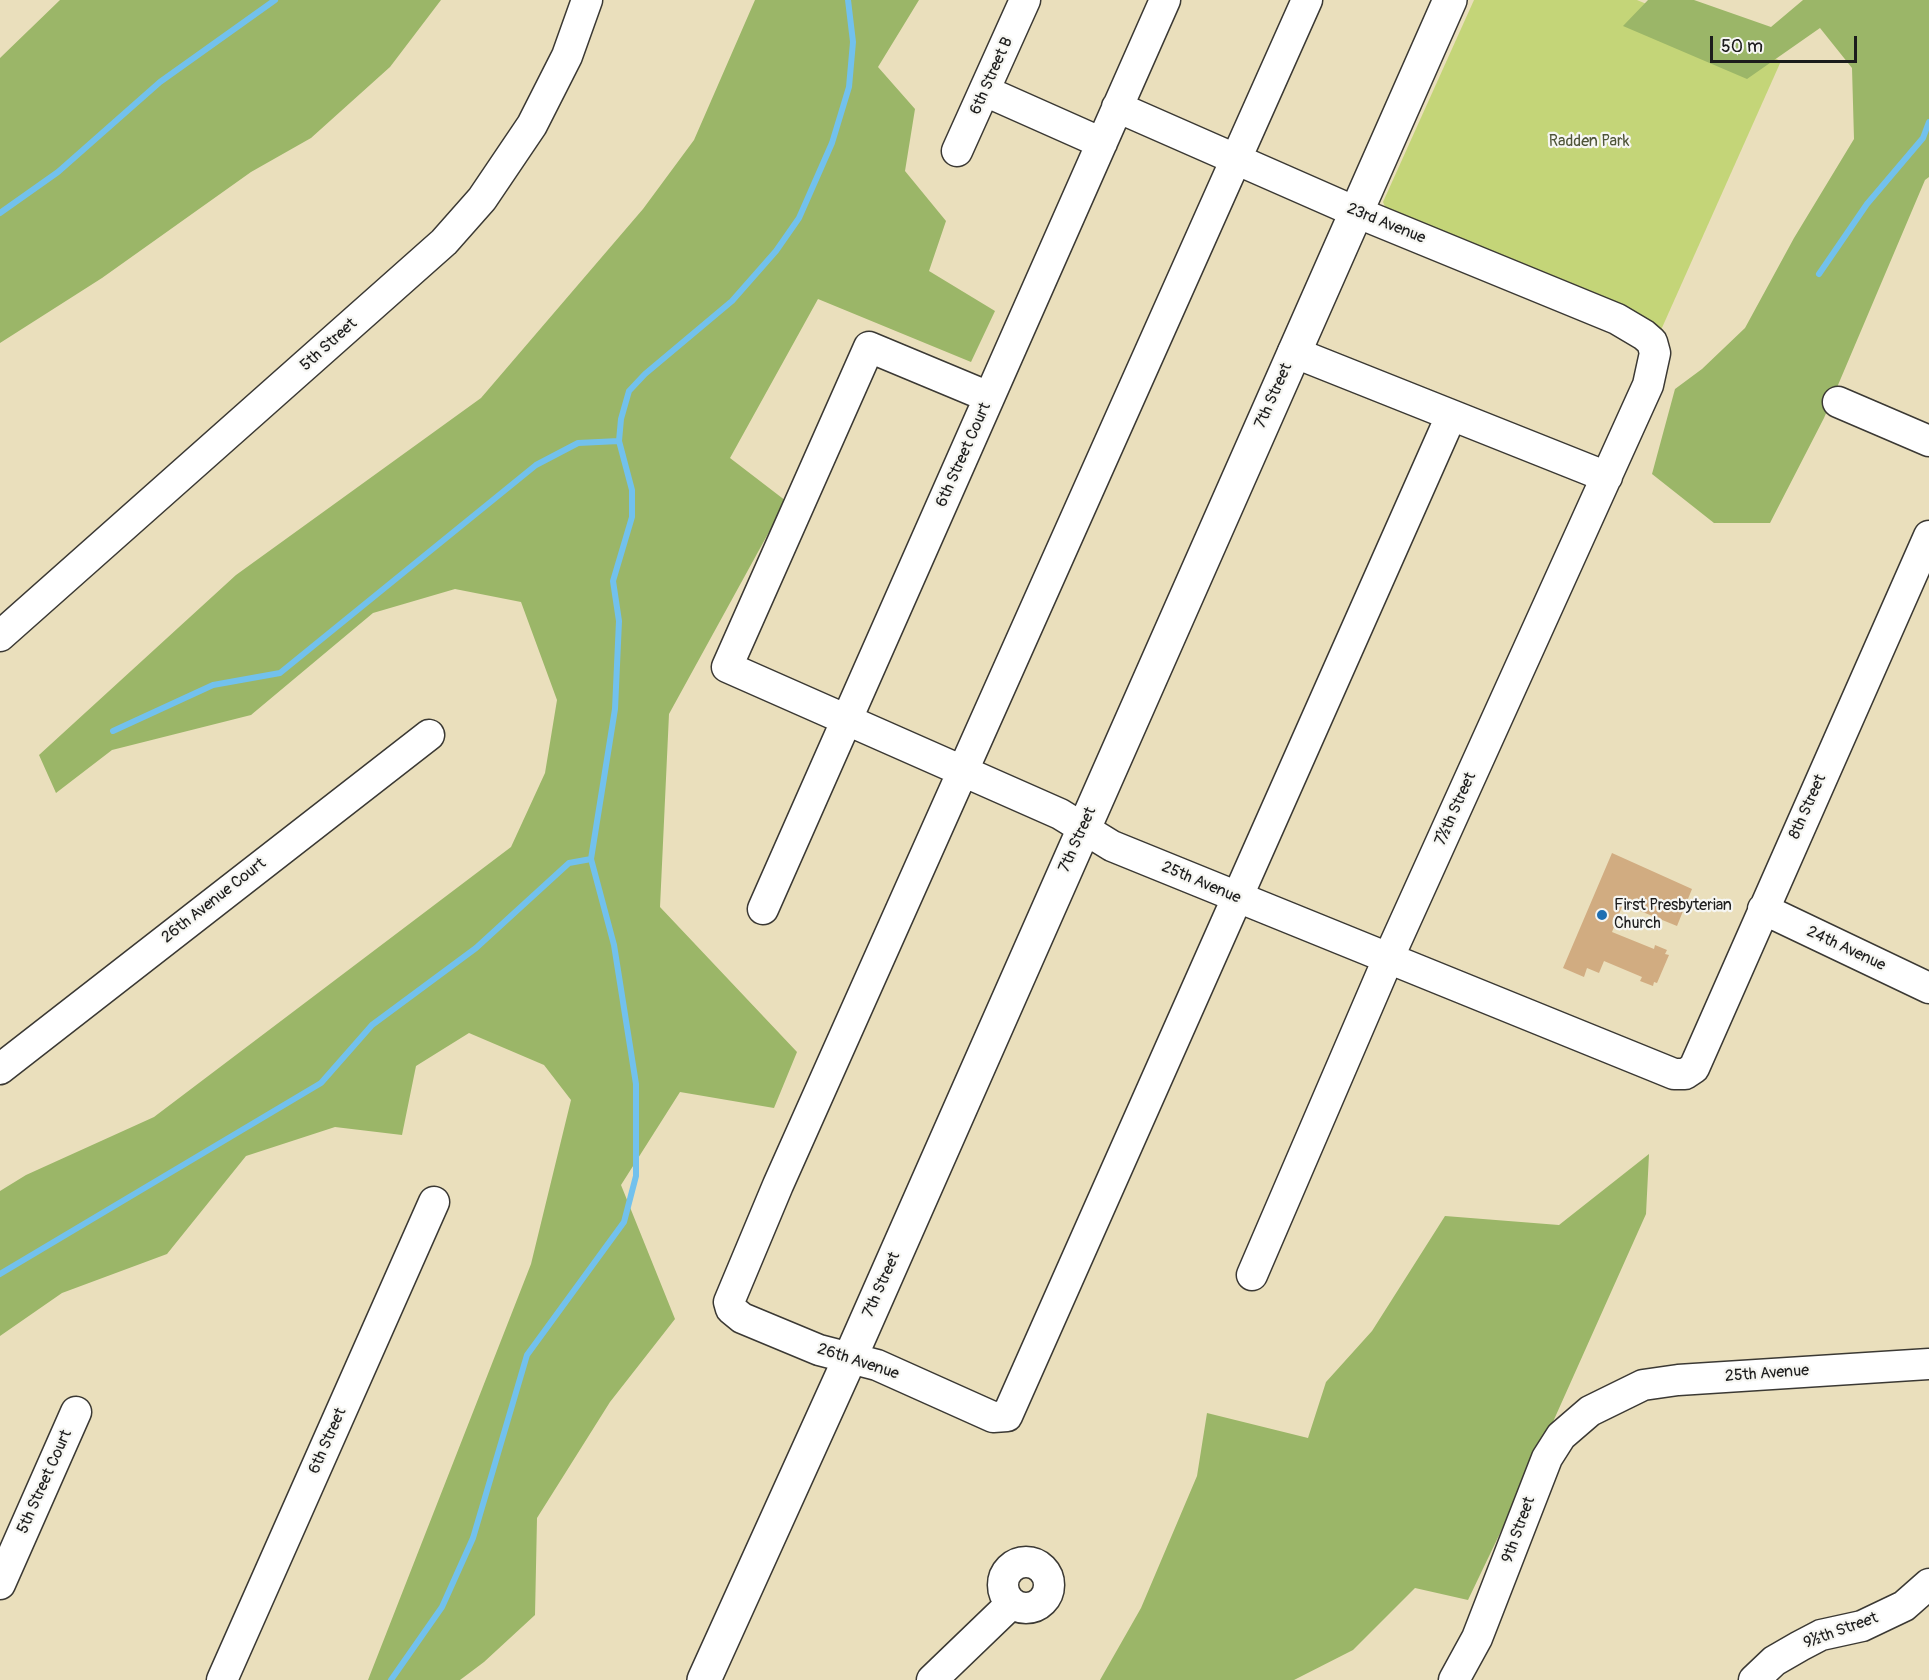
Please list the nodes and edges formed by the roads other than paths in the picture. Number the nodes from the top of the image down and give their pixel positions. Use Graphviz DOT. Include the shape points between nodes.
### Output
graph roads {
  1 [pos="587,0"];
  2 [pos="1025,0"];
  3 [pos="1165,0"];
  4 [pos="1307,0"];
  5 [pos="1450,0"];
  6 [pos="985,92"];
  7 [pos="1117,107"];
  8 [pos="1102,143"];
  9 [pos="957,151"];
  10 [pos="1235,159"];
  11 [pos="1356,212"];
  12 [pos="1652,342"];
  13 [pos="1293,352"];
  14 [pos="989,397"];
  15 [pos="1838,402"];
  16 [pos="1451,416"];
  17 [pos="1929,441"];
  18 [pos="1606,477"];
  19 [pos="1929,536"];
  20 [pos="0,636"];
  21 [pos="846,722"];
  22 [pos="429,735"];
  23 [pos="964,772"];
  24 [pos="1083,828"];
  25 [pos="1237,899"];
  26 [pos="763,909"];
  27 [pos="1763,909"];
  28 [pos="1388,959"];
  29 [pos="1929,988"];
  30 [pos="0,1069"];
  31 [pos="1685,1074"];
  32 [pos="434,1202"];
  33 [pos="1252,1275"];
  34 [pos="850,1358"];
  35 [pos="1929,1364"];
  36 [pos="1608,1401"];
  37 [pos="76,1412"];
  38 [pos="0,1584"];
  39 [pos="1929,1584"];
  40 [pos="1012,1603"];
  41 [pos="222,1680"];
  42 [pos="704,1680"];
  43 [pos="932,1680"];
  44 [pos="1454,1680"];
  45 [pos="1754,1680"];
  1 -- 20 [label="street, 5th Street" via="567,56 532,125 482,200 444,242"];
  2 -- 6 [label="street, 6th Street B"];
  3 -- 7 [label="street, 6th Street Court"];
  4 -- 10 [label="street"];
  5 -- 11 [label="main road, 7th Street"];
  6 -- 8 [label="street"];
  6 -- 9 [label="street, 6th Street B"];
  7 -- 8 [label="street, 6th Street Court"];
  7 -- 10 [label="street, 23rd Avenue"];
  8 -- 14 [label="street, 6th Street Court"];
  10 -- 11 [label="street, 23rd Avenue"];
  10 -- 23 [label="street"];
  11 -- 12 [label="street, 23rd Avenue" via="1617,319"];
  11 -- 13 [label="main road, 7th Street"];
  12 -- 18 [label="street, 7½th Street" via="1654,366 1648,385"];
  13 -- 16 [label="street"];
  13 -- 24 [label="main road, 7th Street"];
  14 -- 21 [label="street, 6th Street Court"];
  14 -- 21 [label="street, 25th Avenue" via="869,347 727,668"];
  15 -- 17 [label="street"];
  16 -- 18 [label="street"];
  16 -- 25 [label="street"];
  18 -- 28 [label="street, 7½th Street"];
  19 -- 27 [label="street, 8th Street"];
  21 -- 23 [label="street, 25th Avenue"];
  21 -- 26 [label="street, 6th Street Court"];
  22 -- 30 [label="street, 26th Avenue Court"];
  23 -- 24 [label="street, 25th Avenue"];
  23 -- 34 [label="street, 26th Avenue" via="732,1296 731,1309 742,1318 819,1350"];
  24 -- 25 [label="street, 25th Avenue" via="1112,846"];
  24 -- 34 [label="main road, 7th Street"];
  25 -- 28 [label="street, 25th Avenue"];
  25 -- 34 [label="street, 26th Avenue" via="1007,1416 993,1417 877,1365"];
  27 -- 29 [label="street, 24th Avenue"];
  27 -- 31 [label="street, 8th Street" via="1694,1068"];
  28 -- 31 [label="street, 25th Avenue" via="1659,1069"];
  28 -- 33 [label="street, 7½th Street"];
  32 -- 41 [label="street, 6th Street"];
  34 -- 42 [label="main road, 7th Street"];
  35 -- 36 [label="street, 25th Avenue" via="1678,1380 1643,1385"];
  36 -- 44 [label="street, 9th Street" via="1561,1436 1547,1458 1477,1638"];
  37 -- 38 [label="street, 5th Street Court"];
  39 -- 45 [label="street, 9½th Street" via="1904,1606 1862,1626 1821,1635 1800,1646 1774,1661"];
  40 -- 43 [label="street"];
}
